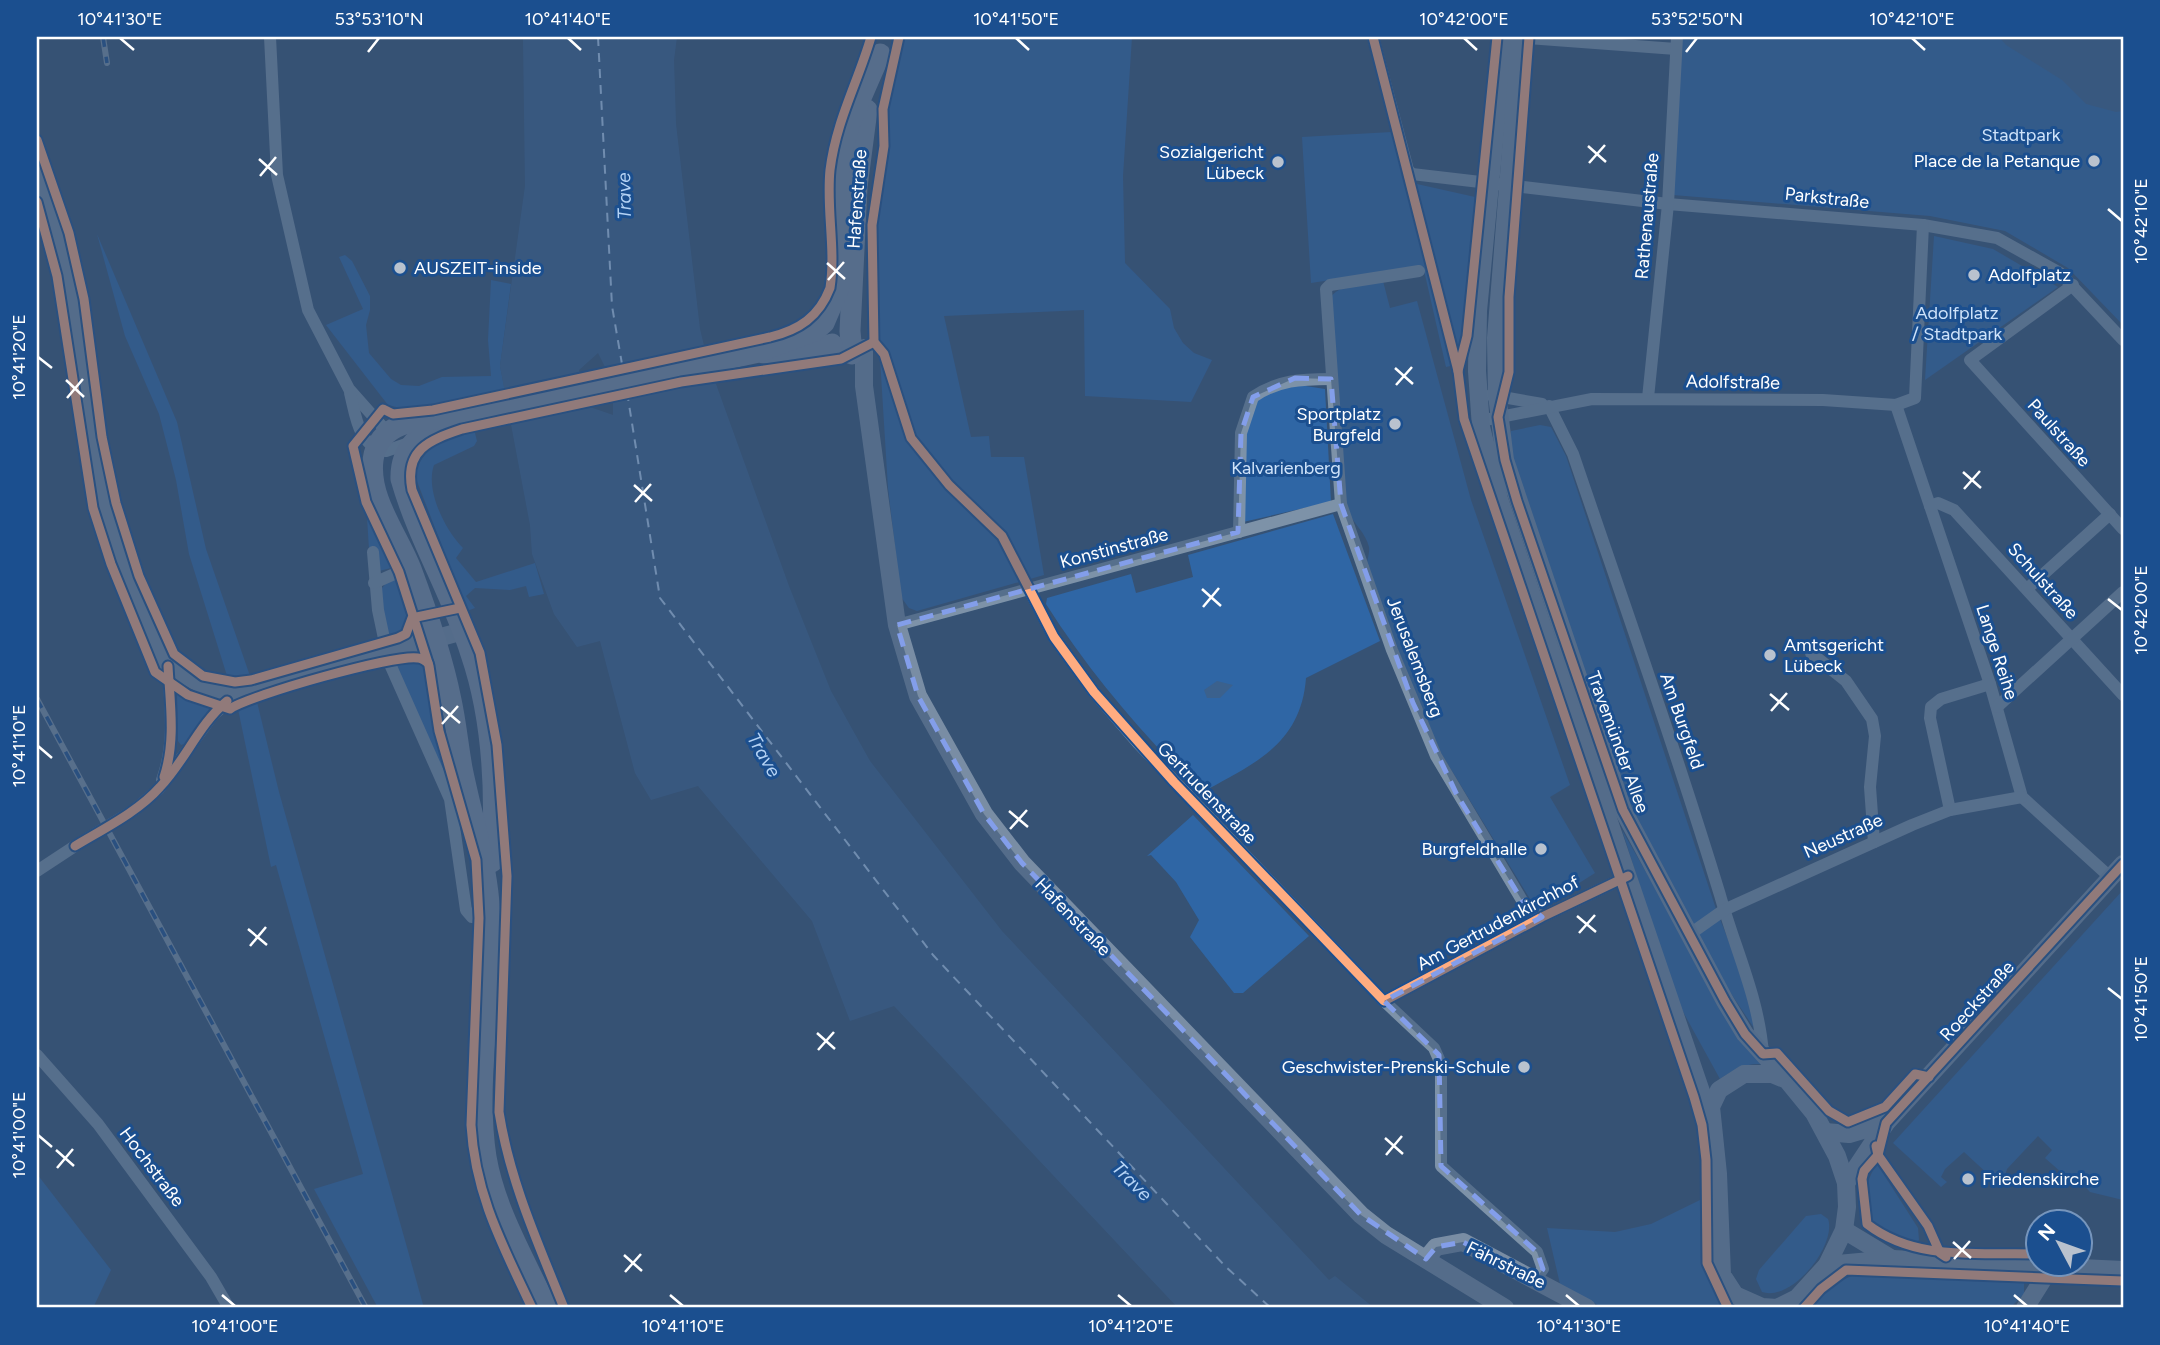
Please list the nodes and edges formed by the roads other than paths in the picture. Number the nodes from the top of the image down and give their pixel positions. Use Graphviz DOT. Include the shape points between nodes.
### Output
graph roads {
  1 [pos="270,37"];
  2 [pos="1373,37"];
  3 [pos="1504,37"];
  4 [pos="1513,37"];
  5 [pos="1520,37"];
  6 [pos="883,43"];
  7 [pos="1676,43"];
  8 [pos="37,172"];
  9 [pos="1498,183"];
  10 [pos="1668,204"];
  11 [pos="1923,225"];
  12 [pos="1419,271"];
  13 [pos="2073,285"];
  14 [pos="864,307"];
  15 [pos="824,323"];
  16 [pos="850,331"];
  17 [pos="2123,340"];
  18 [pos="820,349"];
  19 [pos="858,351"];
  20 [pos="759,352"];
  21 [pos="1331,379"];
  22 [pos="349,389"];
  23 [pos="1488,396"];
  24 [pos="1648,398"];
  25 [pos="1896,405"];
  26 [pos="1549,406"];
  27 [pos="1499,417"];
  28 [pos="448,419"];
  29 [pos="1480,421"];
  30 [pos="413,441"];
  31 [pos="383,444"];
  32 [pos="1340,504"];
  33 [pos="1930,506"];
  34 [pos="2110,514"];
  35 [pos="2123,529"];
  36 [pos="1239,532"];
  37 [pos="373,552"];
  38 [pos="410,567"];
  39 [pos="374,583"];
  40 [pos="1029,589"];
  41 [pos="2027,589"];
  42 [pos="2123,592"];
  43 [pos="897,625"];
  44 [pos="449,634"];
  45 [pos="2072,639"];
  46 [pos="387,650"];
  47 [pos="1811,653"];
  48 [pos="168,666"];
  49 [pos="1990,684"];
  50 [pos="246,691"];
  51 [pos="2123,695"];
  52 [pos="1997,707"];
  53 [pos="159,789"];
  54 [pos="2022,797"];
  55 [pos="1950,810"];
  56 [pos="1874,842"];
  57 [pos="2123,864"];
  58 [pos="37,870"];
  59 [pos="1628,876"];
  60 [pos="2110,878"];
  61 [pos="1724,910"];
  62 [pos="490,911"];
  63 [pos="1542,917"];
  64 [pos="1690,934"];
  65 [pos="1384,1001"];
  66 [pos="1763,1054"];
  67 [pos="37,1055"];
  68 [pos="1787,1080"];
  69 [pos="1710,1118"];
  70 [pos="1886,1123"];
  71 [pos="1825,1132"];
  72 [pos="1846,1183"];
  73 [pos="1844,1230"];
  74 [pos="1426,1259"];
  75 [pos="1892,1259"];
  76 [pos="1827,1265"];
  77 [pos="2024,1266"];
  78 [pos="2094,1269"];
  79 [pos="2123,1270"];
  80 [pos="2042,1278"];
  81 [pos="1535,1280"];
  82 [pos="1739,1302"];
  83 [pos="1785,1307"];
  84 [pos="229,1308"];
  85 [pos="547,1308"];
  86 [pos="1505,1308"];
  87 [pos="1587,1308"];
  88 [pos="2025,1308"];
  1 -- 22 [label="street" via="277,175 298,277 317,332"];
  2 -- 9 [label="street, Parkstraße" via="1408,170"];
  3 -- 9 [label="main road, Travemünder Allee"];
  4 -- 5 [label="street"];
  5 -- 7 [label="street"];
  5 -- 9 [label="main road, Travemünder Allee"];
  6 -- 14 [label="main road, Hafenstraße" via="867,176"];
  6 -- 15 [label="main road" via="844,148 839,173 839,288"];
  6 -- 16 [label="main road, Hafenstraße" via="860,148"];
  7 -- 10 [label="street, Rathenaustraße"];
  8 -- 48 [label="main road" via="66,274 104,507 151,639"];
  9 -- 10 [label="street, Parkstraße"];
  9 -- 23 [label="main road, Travemünder Allee" via="1497,317"];
  10 -- 11 [label="street, Parkstraße"];
  10 -- 24 [label="street, Rathenaustraße"];
  11 -- 13 [label="street, Parkstraße" via="1997,238 2041,261"];
  11 -- 25 [label="street, Adolfstraße" via="1915,398"];
  12 -- 21 [label="street, Jerusalemsberg" via="1326,289"];
  13 -- 17 [label="street, Parkstraße"];
  13 -- 34 [label="street, Paulstraße" via="1970,360"];
  14 -- 16 [label="main road"];
  14 -- 19 [label="main road, Hafenstraße"];
  15 -- 16 [label="main road" via="836,321"];
  15 -- 20 [label="main road" via="805,336"];
  16 -- 18 [label="main road"];
  16 -- 19 [label="main road, Hafenstraße"];
  18 -- 19 [label="main road"];
  18 -- 20 [label="main road" via="797,354"];
  19 -- 43 [label="main road, Hafenstraße"];
  20 -- 28 [label="main road"];
  21 -- 32 [label="street, Jerusalemsberg"];
  21 -- 36 [label="street" via="1295,379 1253,397 1241,433"];
  22 -- 31 [label="street"];
  22 -- 31 [label="street" via="361,435"];
  23 -- 26 [label="street, Adolfstraße"];
  23 -- 27 [label="main road, Travemünder Allee"];
  23 -- 29 [label="main road, Travemünder Allee"];
  24 -- 25 [label="street, Adolfstraße"];
  24 -- 26 [label="street, Adolfstraße" via="1591,399"];
  25 -- 33 [label="street, Lange Reihe"];
  26 -- 27 [label="street, Adolfstraße"];
  26 -- 61 [label="street, Am Burgfeld" via="1573,454"];
  27 -- 29 [label="street, Adolfstraße"];
  27 -- 64 [label="main road, Travemünder Allee" via="1517,501 1620,800"];
  28 -- 30 [label="main road"];
  28 -- 31 [label="main road" via="419,419"];
  29 -- 59 [label="main road, Travemünder Allee" via="1499,499"];
  30 -- 31 [label="street"];
  30 -- 44 [label="main road" via="402,460 401,479"];
  31 -- 38 [label="main road" via="373,460 375,488"];
  31 -- 44 [label="main road" via="396,507"];
  32 -- 36 [label="street, Konstinstraße"];
  32 -- 63 [label="street, Jerusalemsberg" via="1436,756 1523,902"];
  33 -- 41 [label="street, Schulstraße" via="1938,503 1954,510"];
  33 -- 49 [label="street, Lange Reihe"];
  34 -- 35 [label="street, Paulstraße"];
  34 -- 41 [label="street"];
  36 -- 40 [label="street, Konstinstraße"];
  37 -- 39 [label="street"];
  38 -- 39 [label="street"];
  38 -- 44 [label="main road"];
  39 -- 46 [label="street"];
  40 -- 43 [label="street, Konstinstraße"];
  40 -- 65 [label="street, Gertrudenstraße" via="1054,637 1129,733"];
  41 -- 45 [label="street, Schulstraße"];
  42 -- 45 [label="street"];
  43 -- 74 [label="main road, Hafenstraße" via="918,696 941,740 984,814 1022,863 1361,1215"];
  44 -- 46 [label="main road"];
  44 -- 62 [label="main road" via="452,704"];
  44 -- 62 [label="main road" via="492,865"];
  45 -- 51 [label="street, Schulstraße"];
  45 -- 52 [label="street"];
  46 -- 50 [label="main road"];
  46 -- 62 [label="street" via="450,799 468,915"];
  47 -- 56 [label="street" via="1846,681 1872,719"];
  48 -- 50 [label="main road" via="216,692"];
  48 -- 53 [label="street" via="170,759"];
  49 -- 52 [label="street, Lange Reihe"];
  49 -- 55 [label="street" via="1934,702 1930,713"];
  50 -- 53 [label="street" via="212,716"];
  52 -- 54 [label="street, Lange Reihe"];
  53 -- 58 [label="street, bridge" via="134,810"];
  54 -- 55 [label="street, Neustraße"];
  54 -- 60 [label="street"];
  55 -- 56 [label="street, Neustraße"];
  56 -- 61 [label="street, Neustraße"];
  57 -- 60 [label="main road, Roeckstraße"];
  59 -- 63 [label="street, Am Gertrudenkirchhof"];
  59 -- 69 [label="main road, Travemünder Allee"];
  60 -- 70 [label="main road, Roeckstraße"];
  61 -- 64 [label="street, Neustraße"];
  61 -- 66 [label="street, Am Burgfeld" via="1751,985"];
  62 -- 85 [label="main road" via="486,1157 501,1207"];
  63 -- 65 [label="street, Am Gertrudenkirchhof"];
  64 -- 66 [label="main road, Travemünder Allee" via="1745,1034"];
  65 -- 81 [label="street, Gertrudenstraße" via="1439,1055 1441,1166 1537,1252 1543,1269"];
  66 -- 68 [label="main road, Travemünder Allee"];
  67 -- 84 [label="street, Hochstraße" via="98,1124"];
  68 -- 69 [label="main road" via="1758,1073 1734,1078 1714,1100"];
  68 -- 71 [label="main road, Travemünder Allee"];
  69 -- 82 [label="main road, Travemünder Allee" via="1718,1174 1720,1260 1726,1283"];
  70 -- 71 [label="main road" via="1849,1134"];
  70 -- 72 [label="main road, Roeckstraße" via="1876,1147"];
  71 -- 72 [label="main road, Travemünder Allee"];
  72 -- 73 [label="main road"];
  73 -- 75 [label="main road"];
  73 -- 76 [label="main road"];
  74 -- 81 [label="main road, Fährstraße" via="1436,1247 1463,1242"];
  74 -- 86 [label="main road, Hafenstraße"];
  75 -- 76 [label="main road"];
  75 -- 77 [label="main road"];
  76 -- 83 [label="main road"];
  78 -- 79 [label="main road"];
  80 -- 88 [label="main road"];
  81 -- 87 [label="main road, Fährstraße"];
  82 -- 83 [label="main road"];
}
